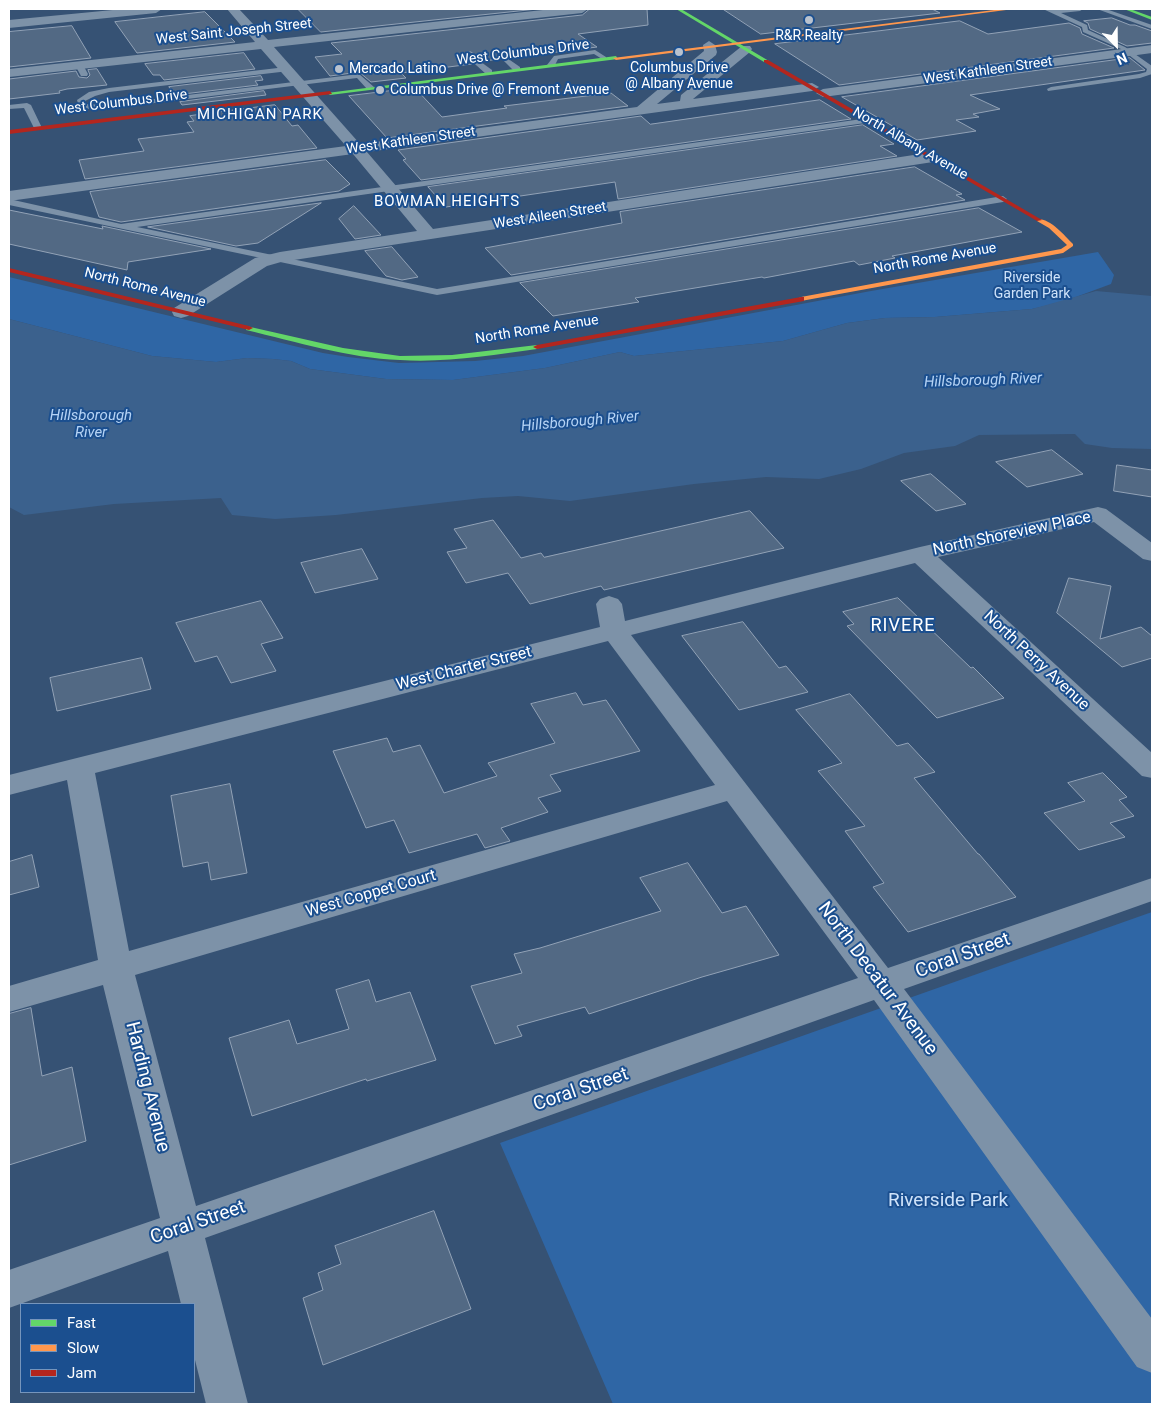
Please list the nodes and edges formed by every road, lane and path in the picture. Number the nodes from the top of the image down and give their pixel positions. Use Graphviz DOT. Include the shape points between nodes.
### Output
graph roads {
  1 [pos="156,9"];
  2 [pos="233,9"];
  3 [pos="582,9"];
  4 [pos="678,9"];
  5 [pos="1012,9"];
  6 [pos="1046,9"];
  7 [pos="1080,9"];
  8 [pos="1100,9"];
  9 [pos="989,10"];
  10 [pos="1054,12"];
  11 [pos="1124,12"];
  12 [pos="1152,19"];
  13 [pos="9,24"];
  14 [pos="1152,28"];
  15 [pos="265,44"];
  16 [pos="709,45"];
  17 [pos="740,46"];
  18 [pos="1152,49"];
  19 [pos="1128,52"];
  20 [pos="468,55"];
  21 [pos="505,59"];
  22 [pos="517,69"];
  23 [pos="286,70"];
  24 [pos="9,72"];
  25 [pos="489,72"];
  26 [pos="302,89"];
  27 [pos="1051,89"];
  28 [pos="818,90"];
  29 [pos="184,98"];
  30 [pos="688,103"];
  31 [pos="9,107"];
  32 [pos="191,109"];
  33 [pos="641,110"];
  34 [pos="869,120"];
  35 [pos="38,128"];
  36 [pos="9,132"];
  37 [pos="356,148"];
  38 [pos="934,157"];
  39 [pos="390,189"];
  40 [pos="9,196"];
  41 [pos="1003,199"];
  42 [pos="9,202"];
  43 [pos="121,226"];
  44 [pos="429,235"];
  45 [pos="1071,245"];
  46 [pos="273,259"];
  47 [pos="9,270"];
  48 [pos="181,312"];
  49 [pos="920,554"];
  50 [pos="1152,554"];
  51 [pos="612,617"];
  52 [pos="79,767"];
  53 [pos="1152,769"];
  54 [pos="9,785"];
  55 [pos="734,789"];
  56 [pos="1152,889"];
  57 [pos="116,968"];
  58 [pos="882,985"];
  59 [pos="9,999"];
  60 [pos="183,1228"];
  61 [pos="9,1289"];
  62 [pos="1152,1353"];
  63 [pos="227,1404"];
  1 -- 13 [label="street"];
  2 -- 15 [label="street"];
  3 -- 15 [label="street, West Saint Joseph Street"];
  4 -- 17 [label="street, North Albany Avenue"];
  5 -- 9 [label="street, West Columbus Drive"];
  6 -- 10 [label="lane"];
  7 -- 10 [label="lane"];
  8 -- 11 [label="lane"];
  9 -- 17 [label="street, West Columbus Drive"];
  10 -- 19 [label="lane"];
  11 -- 12 [label="street"];
  11 -- 14 [label="lane"];
  15 -- 23 [label="street"];
  15 -- 24 [label="street, West Saint Joseph Street" via="81,69"];
  16 -- 17 [label="street, West Columbus Drive"];
  16 -- 22 [label="street, West Columbus Drive"];
  16 -- 33 [label="street" via="711,52"];
  17 -- 28 [label="street, North Albany Avenue"];
  17 -- 30 [label="street" via="686,98"];
  18 -- 19 [label="street, West Kathleen Street"];
  19 -- 27 [label="lane" via="1151,68 1149,73"];
  19 -- 28 [label="street, West Kathleen Street"];
  20 -- 25 [label="lane"];
  21 -- 22 [label="lane"];
  22 -- 25 [label="street, West Columbus Drive"];
  23 -- 26 [label="street"];
  23 -- 29 [label="lane" via="109,90 81,100 82,105 106,107"];
  25 -- 26 [label="street, West Columbus Drive" via="370,87"];
  26 -- 29 [label="lane"];
  26 -- 32 [label="street, West Columbus Drive"];
  26 -- 37 [label="street"];
  28 -- 30 [label="street, West Kathleen Street"];
  28 -- 34 [label="street, North Albany Avenue"];
  29 -- 32 [label="lane"];
  30 -- 33 [label="street, West Kathleen Street"];
  31 -- 35 [label="lane" via="27,105"];
  32 -- 35 [label="street, West Columbus Drive"];
  33 -- 37 [label="street, West Kathleen Street"];
  34 -- 38 [label="street, North Albany Avenue"];
  34 -- 39 [label="lane"];
  35 -- 36 [label="street, West Columbus Drive"];
  37 -- 39 [label="street"];
  37 -- 40 [label="street, West Kathleen Street"];
  38 -- 41 [label="street, North Albany Avenue"];
  38 -- 44 [label="street, West Aileen Street"];
  39 -- 43 [label="lane"];
  39 -- 44 [label="street"];
  41 -- 45 [label="street, North Albany Avenue" via="1051,227"];
  41 -- 46 [label="lane" via="437,292"];
  42 -- 43 [label="lane"];
  43 -- 46 [label="lane"];
  44 -- 46 [label="street, West Aileen Street"];
  45 -- 48 [label="street, North Rome Avenue" via="1063,251 565,342 466,357 399,358 329,348"];
  46 -- 48 [label="street, West Aileen Street" via="262,262"];
  47 -- 48 [label="street, North Rome Avenue"];
  49 -- 50 [label="street, North Shoreview Place" via="1098,514"];
  49 -- 51 [label="street, West Charter Street"];
  49 -- 53 [label="street, North Perry Avenue"];
  51 -- 52 [label="street, West Charter Street"];
  51 -- 55 [label="street, North Decatur Avenue"];
  52 -- 54 [label="street, West Charter Street"];
  52 -- 57 [label="street, Harding Avenue"];
  55 -- 57 [label="street, West Coppet Court"];
  55 -- 58 [label="street, North Decatur Avenue"];
  56 -- 58 [label="street, Coral Street"];
  57 -- 59 [label="street, West Coppet Court"];
  57 -- 60 [label="street, Harding Avenue"];
  58 -- 60 [label="street, Coral Street"];
  58 -- 62 [label="street, North Decatur Avenue"];
  60 -- 61 [label="street, Coral Street"];
  60 -- 63 [label="street, Harding Avenue"];
}
